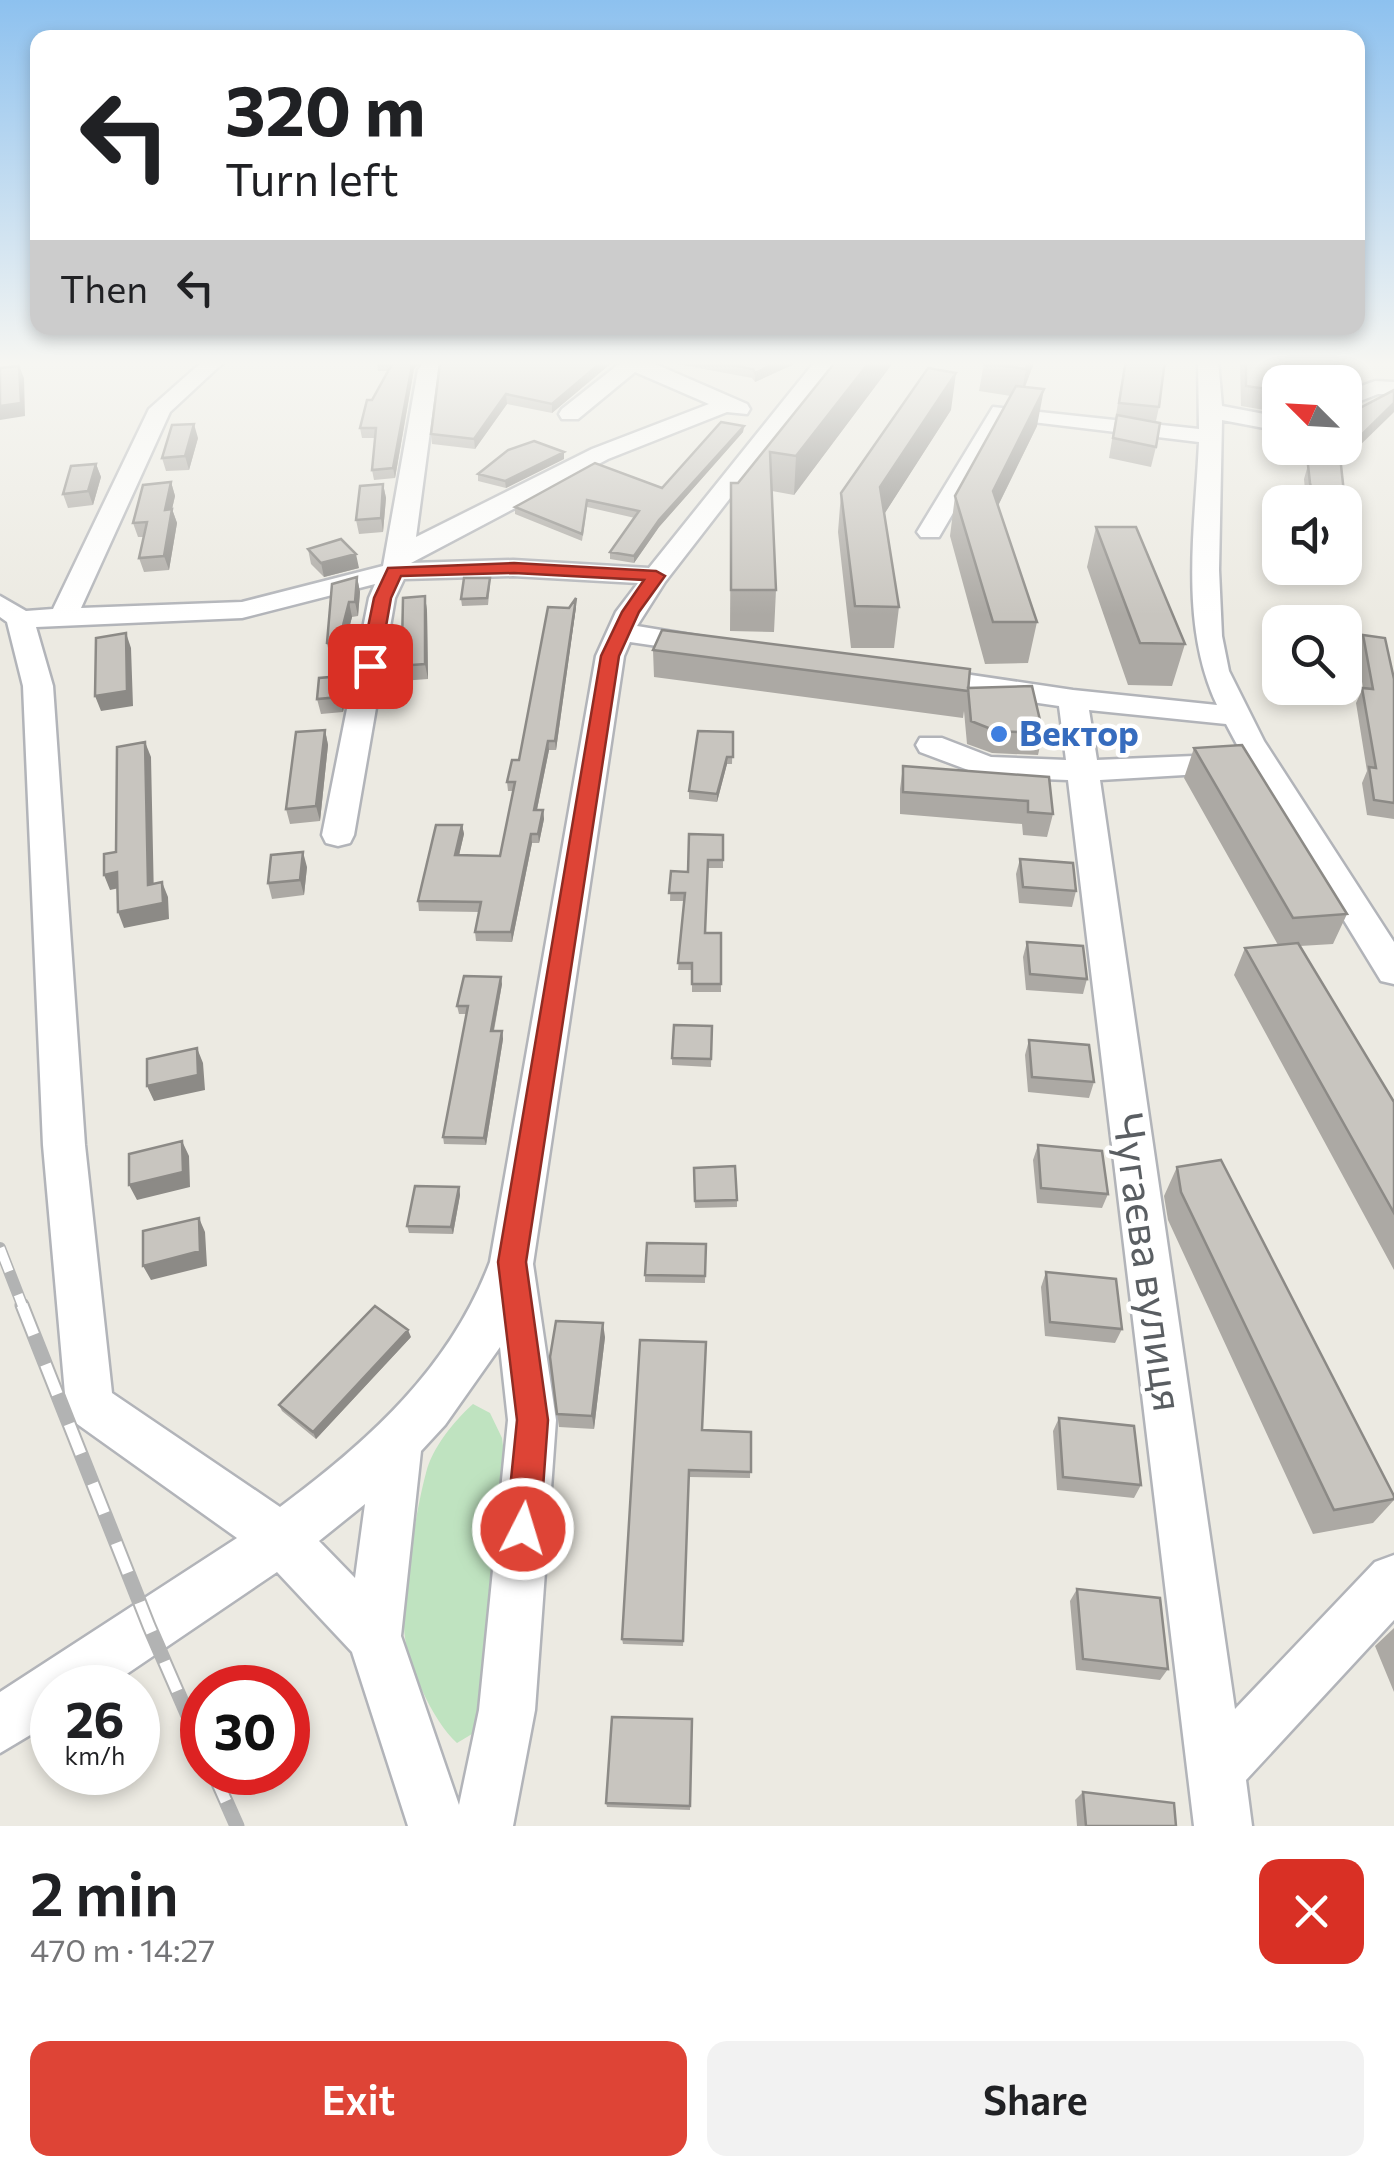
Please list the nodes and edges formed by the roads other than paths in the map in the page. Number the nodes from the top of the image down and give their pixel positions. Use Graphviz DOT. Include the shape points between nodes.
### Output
graph roads {
  1 [pos="143,445"];
  2 [pos="416,445"];
  3 [pos="622,445"];
  4 [pos="761,445"];
  5 [pos="981,445"];
  6 [pos="1211,445"];
  7 [pos="930,532"];
  8 [pos="398,563"];
  9 [pos="656,576"];
  10 [pos="10,612"];
  11 [pos="63,618"];
  12 [pos="620,632"];
  13 [pos="738,650"];
  14 [pos="896,673"];
  15 [pos="1073,699"];
  16 [pos="1236,716"];
  17 [pos="931,744"];
  18 [pos="1261,760"];
  19 [pos="1082,771"];
  20 [pos="338,835"];
  21 [pos="1394,971"];
  22 [pos="512,1262"];
  23 [pos="397,1446"];
  24 [pos="279,1537"];
  25 [pos="1394,1582"];
  26 [pos="374,1636"];
  27 [pos="90,1665"];
  28 [pos="30,1705"];
  29 [pos="0,1725"];
  30 [pos="1216,1770"];
  31 [pos="437,1826"];
  32 [pos="484,1826"];
  33 [pos="1223,1826"];
  1 -- 11 [label="street"];
  2 -- 8 [label="street"];
  3 -- 8 [label="street"];
  4 -- 9 [label="street"];
  5 -- 7 [label="street"];
  6 -- 16 [label="street" via="1208,636"];
  8 -- 9 [label="street"];
  8 -- 11 [label="street" via="242,610"];
  8 -- 20 [label="street" via="382,598"];
  9 -- 12 [label="street"];
  10 -- 11 [label="street"];
  10 -- 24 [label="street" via="38,686 64,1145 90,1405"];
  12 -- 13 [label="street"];
  12 -- 22 [label="street" via="610,656"];
  14 -- 15 [label="street"];
  15 -- 16 [label="street"];
  15 -- 19 [label="street, Чугаєва вулиця"];
  16 -- 18 [label="street"];
  17 -- 19 [label="street" via="987,768"];
  18 -- 19 [label="street"];
  18 -- 21 [label="street"];
  19 -- 30 [label="street, Чугаєва вулиця"];
  22 -- 23 [label="street" via="468,1359"];
  22 -- 32 [label="street" via="532,1420 507,1710"];
  23 -- 24 [label="street"];
  23 -- 26 [label="street"];
  24 -- 26 [label="street"];
  24 -- 27 [label="street"];
  25 -- 30 [label="street"];
  26 -- 31 [label="street"];
  28 -- 29 [label="street"];
  30 -- 33 [label="street, Чугаєва вулиця"];
}
